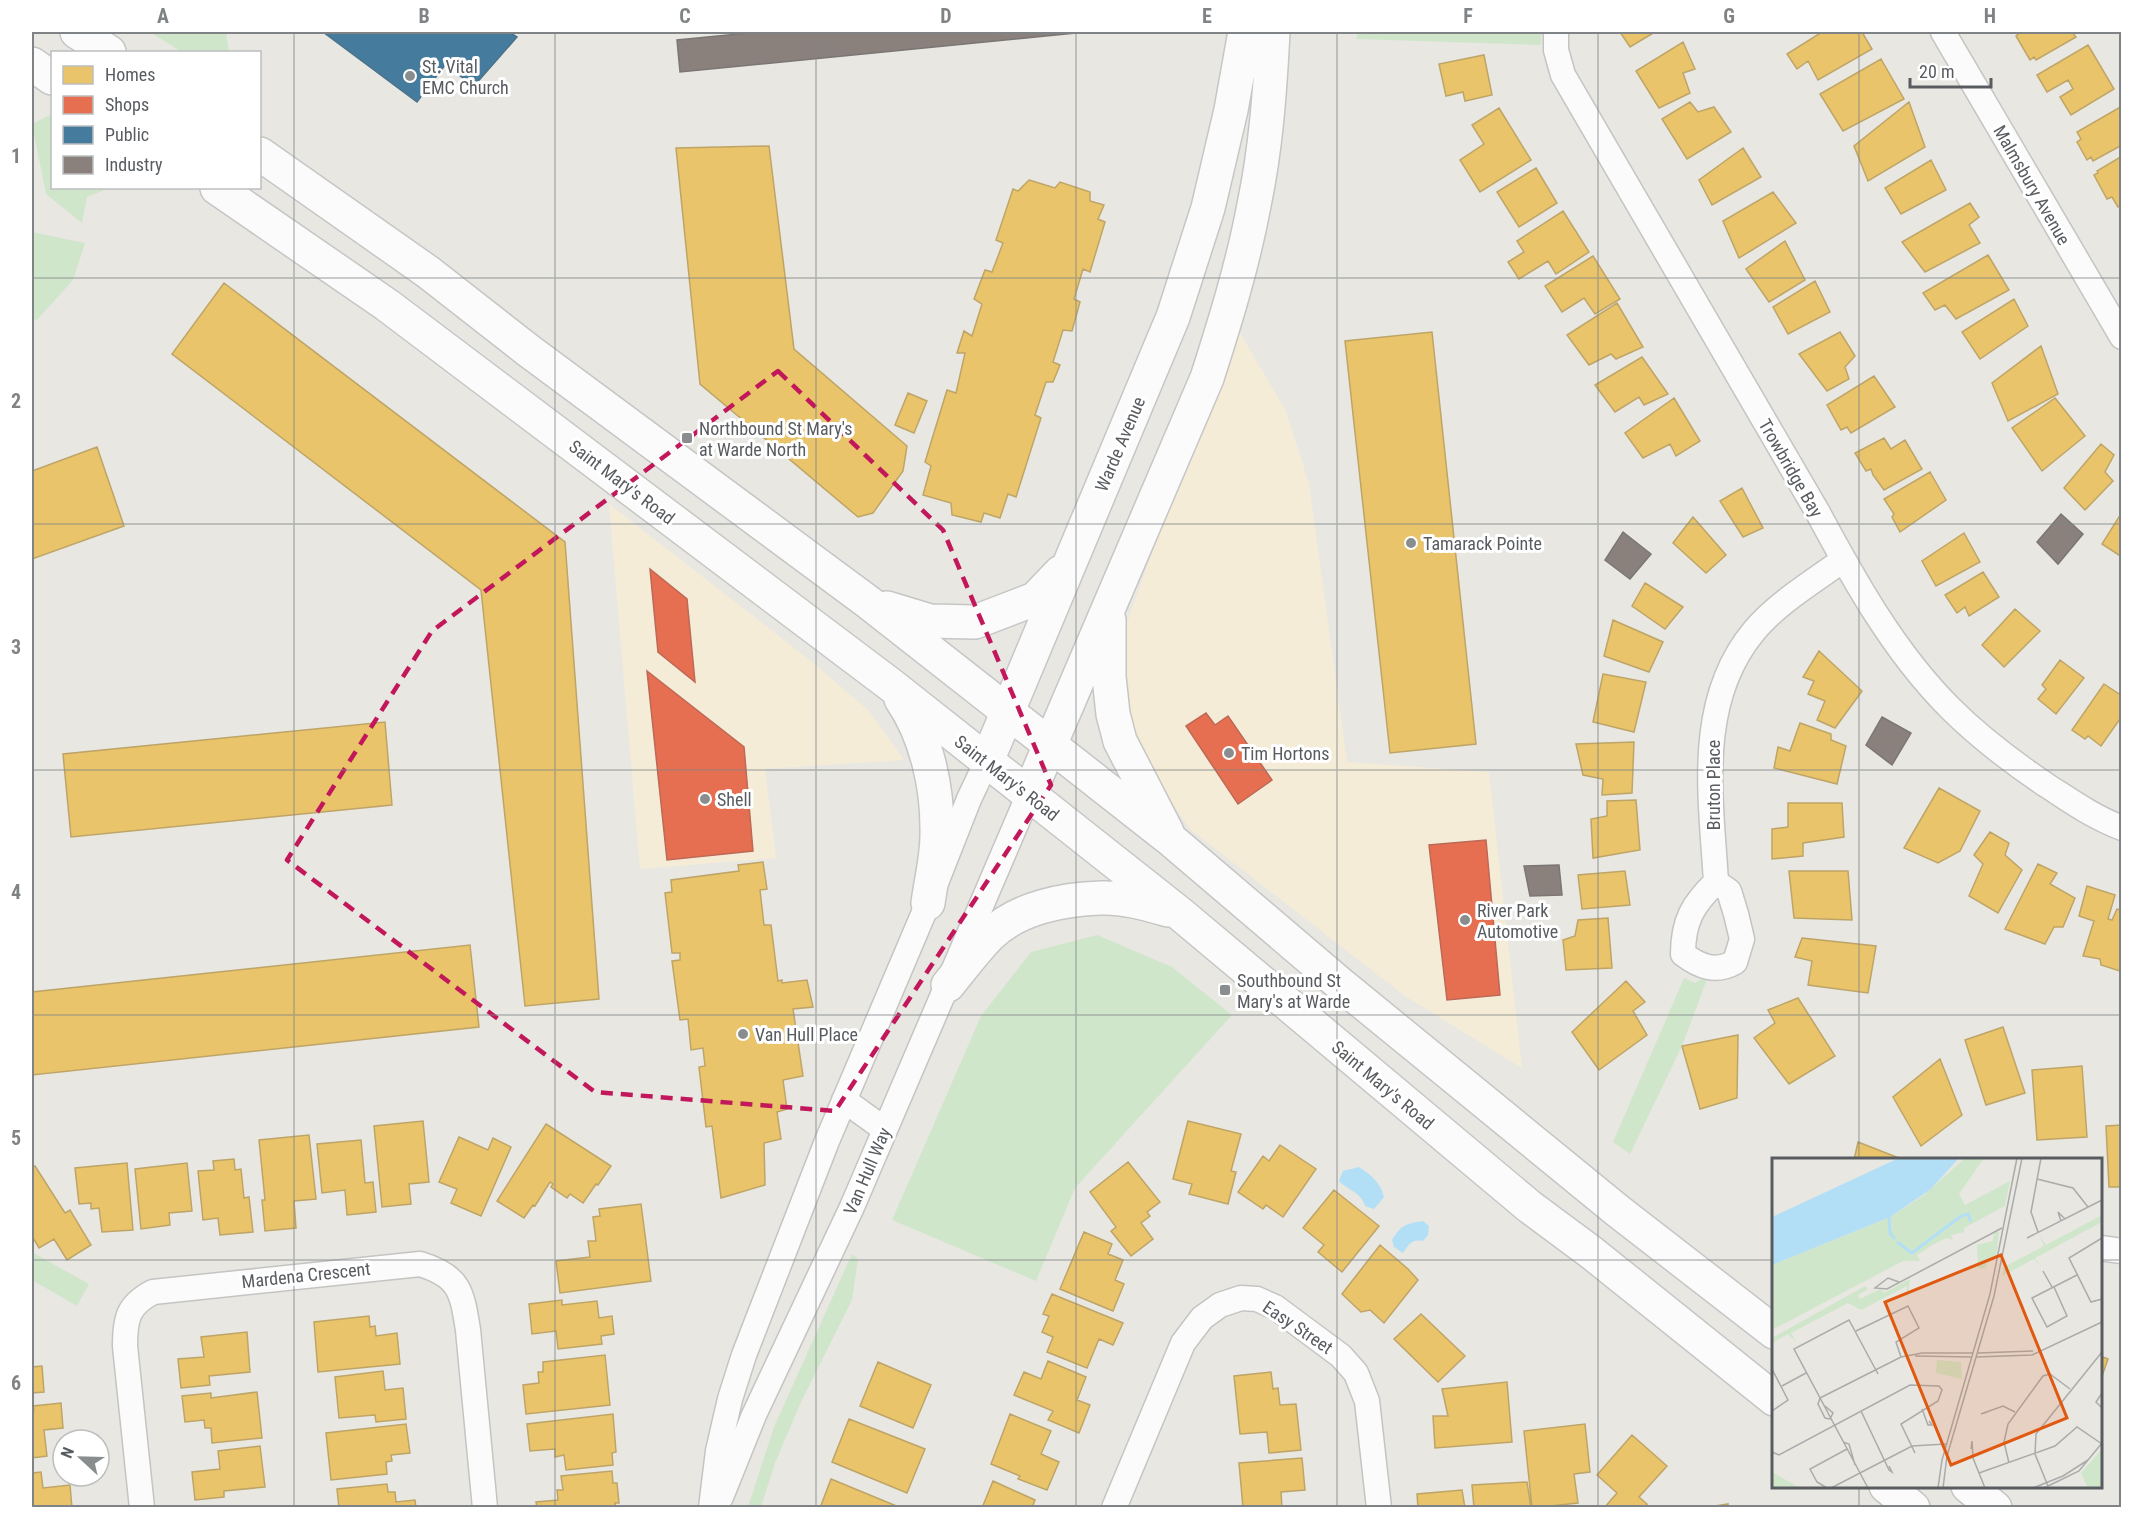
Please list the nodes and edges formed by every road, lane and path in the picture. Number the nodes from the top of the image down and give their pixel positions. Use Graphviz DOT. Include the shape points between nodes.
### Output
graph roads {
  1 [pos="77,32"];
  2 [pos="1245,32"];
  3 [pos="1273,32"];
  4 [pos="1556,32"];
  5 [pos="1943,32"];
  6 [pos="107,51"];
  7 [pos="32,64"];
  8 [pos="51,77"];
  9 [pos="261,155"];
  10 [pos="218,189"];
  11 [pos="2121,337"];
  12 [pos="1843,560"];
  13 [pos="1070,562"];
  14 [pos="868,602"];
  15 [pos="1110,602"];
  16 [pos="891,685"];
  17 [pos="1008,711"];
  18 [pos="1050,744"];
  19 [pos="987,761"];
  20 [pos="1029,794"];
  21 [pos="2121,828"];
  22 [pos="1170,839"];
  23 [pos="1716,882"];
  24 [pos="928,903"];
  25 [pos="1178,912"];
  26 [pos="948,985"];
  27 [pos="844,1100"];
  28 [pos="884,1129"];
  29 [pos="2102,1248"];
  30 [pos="2121,1251"];
  31 [pos="1772,1331"];
  32 [pos="1772,1398"];
  33 [pos="1970,1488"];
  34 [pos="142,1508"];
  35 [pos="485,1508"];
  36 [pos="711,1508"];
  37 [pos="717,1508"];
  38 [pos="1114,1508"];
  39 [pos="1379,1508"];
  40 [pos="1995,1508"];
  1 -- 6 [label="main road"];
  2 -- 13 [label="main road, Warde Avenue" via="1208,208 1183,289"];
  3 -- 15 [label="main road" via="1269,111 1255,205 1220,339 1207,378"];
  4 -- 12 [label="street, Trowbridge Bay" via="1563,75"];
  5 -- 11 [label="street, Malmsbury Avenue"];
  7 -- 8 [label="main road"];
  9 -- 14 [label="main road" via="428,272"];
  10 -- 16 [label="main road, Saint Mary's Road" via="387,305"];
  12 -- 21 [label="street, Trowbridge Bay" via="1898,646 1950,708 2011,761 2081,809"];
  12 -- 23 [label="street, Bruton Place" via="1753,631 1724,681 1710,747"];
  13 -- 14 [label="main road" via="1035,599 975,622 930,621"];
  13 -- 17 [label="main road, Warde Avenue"];
  14 -- 17 [label="main road"];
  15 -- 18 [label="main road"];
  15 -- 22 [label="main road" via="1109,677 1113,714 1120,741"];
  16 -- 19 [label="main road, Saint Mary's Road"];
  16 -- 24 [label="main road" via="910,713 934,788 937,837"];
  17 -- 18 [label="main road"];
  17 -- 19 [label="main road, Warde Avenue"];
  18 -- 20 [label="main road"];
  18 -- 22 [label="main road"];
  19 -- 20 [label="main road, Saint Mary's Road"];
  19 -- 24 [label="street, Warde Avenue"];
  20 -- 25 [label="main road, Saint Mary's Road"];
  20 -- 26 [label="street, Van Hull Way"];
  22 -- 31 [label="main road" via="1339,983"];
  24 -- 27 [label="street"];
  25 -- 26 [label="main road" via="1102,897 1030,910 990,934"];
  25 -- 32 [label="main road, Saint Mary's Road" via="1530,1207"];
  26 -- 28 [label="street, Van Hull Way"];
  27 -- 28 [label="street"];
  27 -- 36 [label="street" via="744,1355 718,1451"];
  28 -- 37 [label="street, Van Hull Way" via="852,1207 754,1415"];
  29 -- 30 [label="street"];
  33 -- 40 [label="main road"];
  34 -- 35 [label="street, Mardena Crescent" via="125,1346 129,1312 139,1299 153,1292 420,1264 446,1275 458,1286 464,1302"];
  38 -- 39 [label="street, Easy Street" via="1183,1343 1202,1318 1220,1305 1241,1298 1257,1299 1275,1307 1341,1356 1356,1373 1367,1401"];
}
